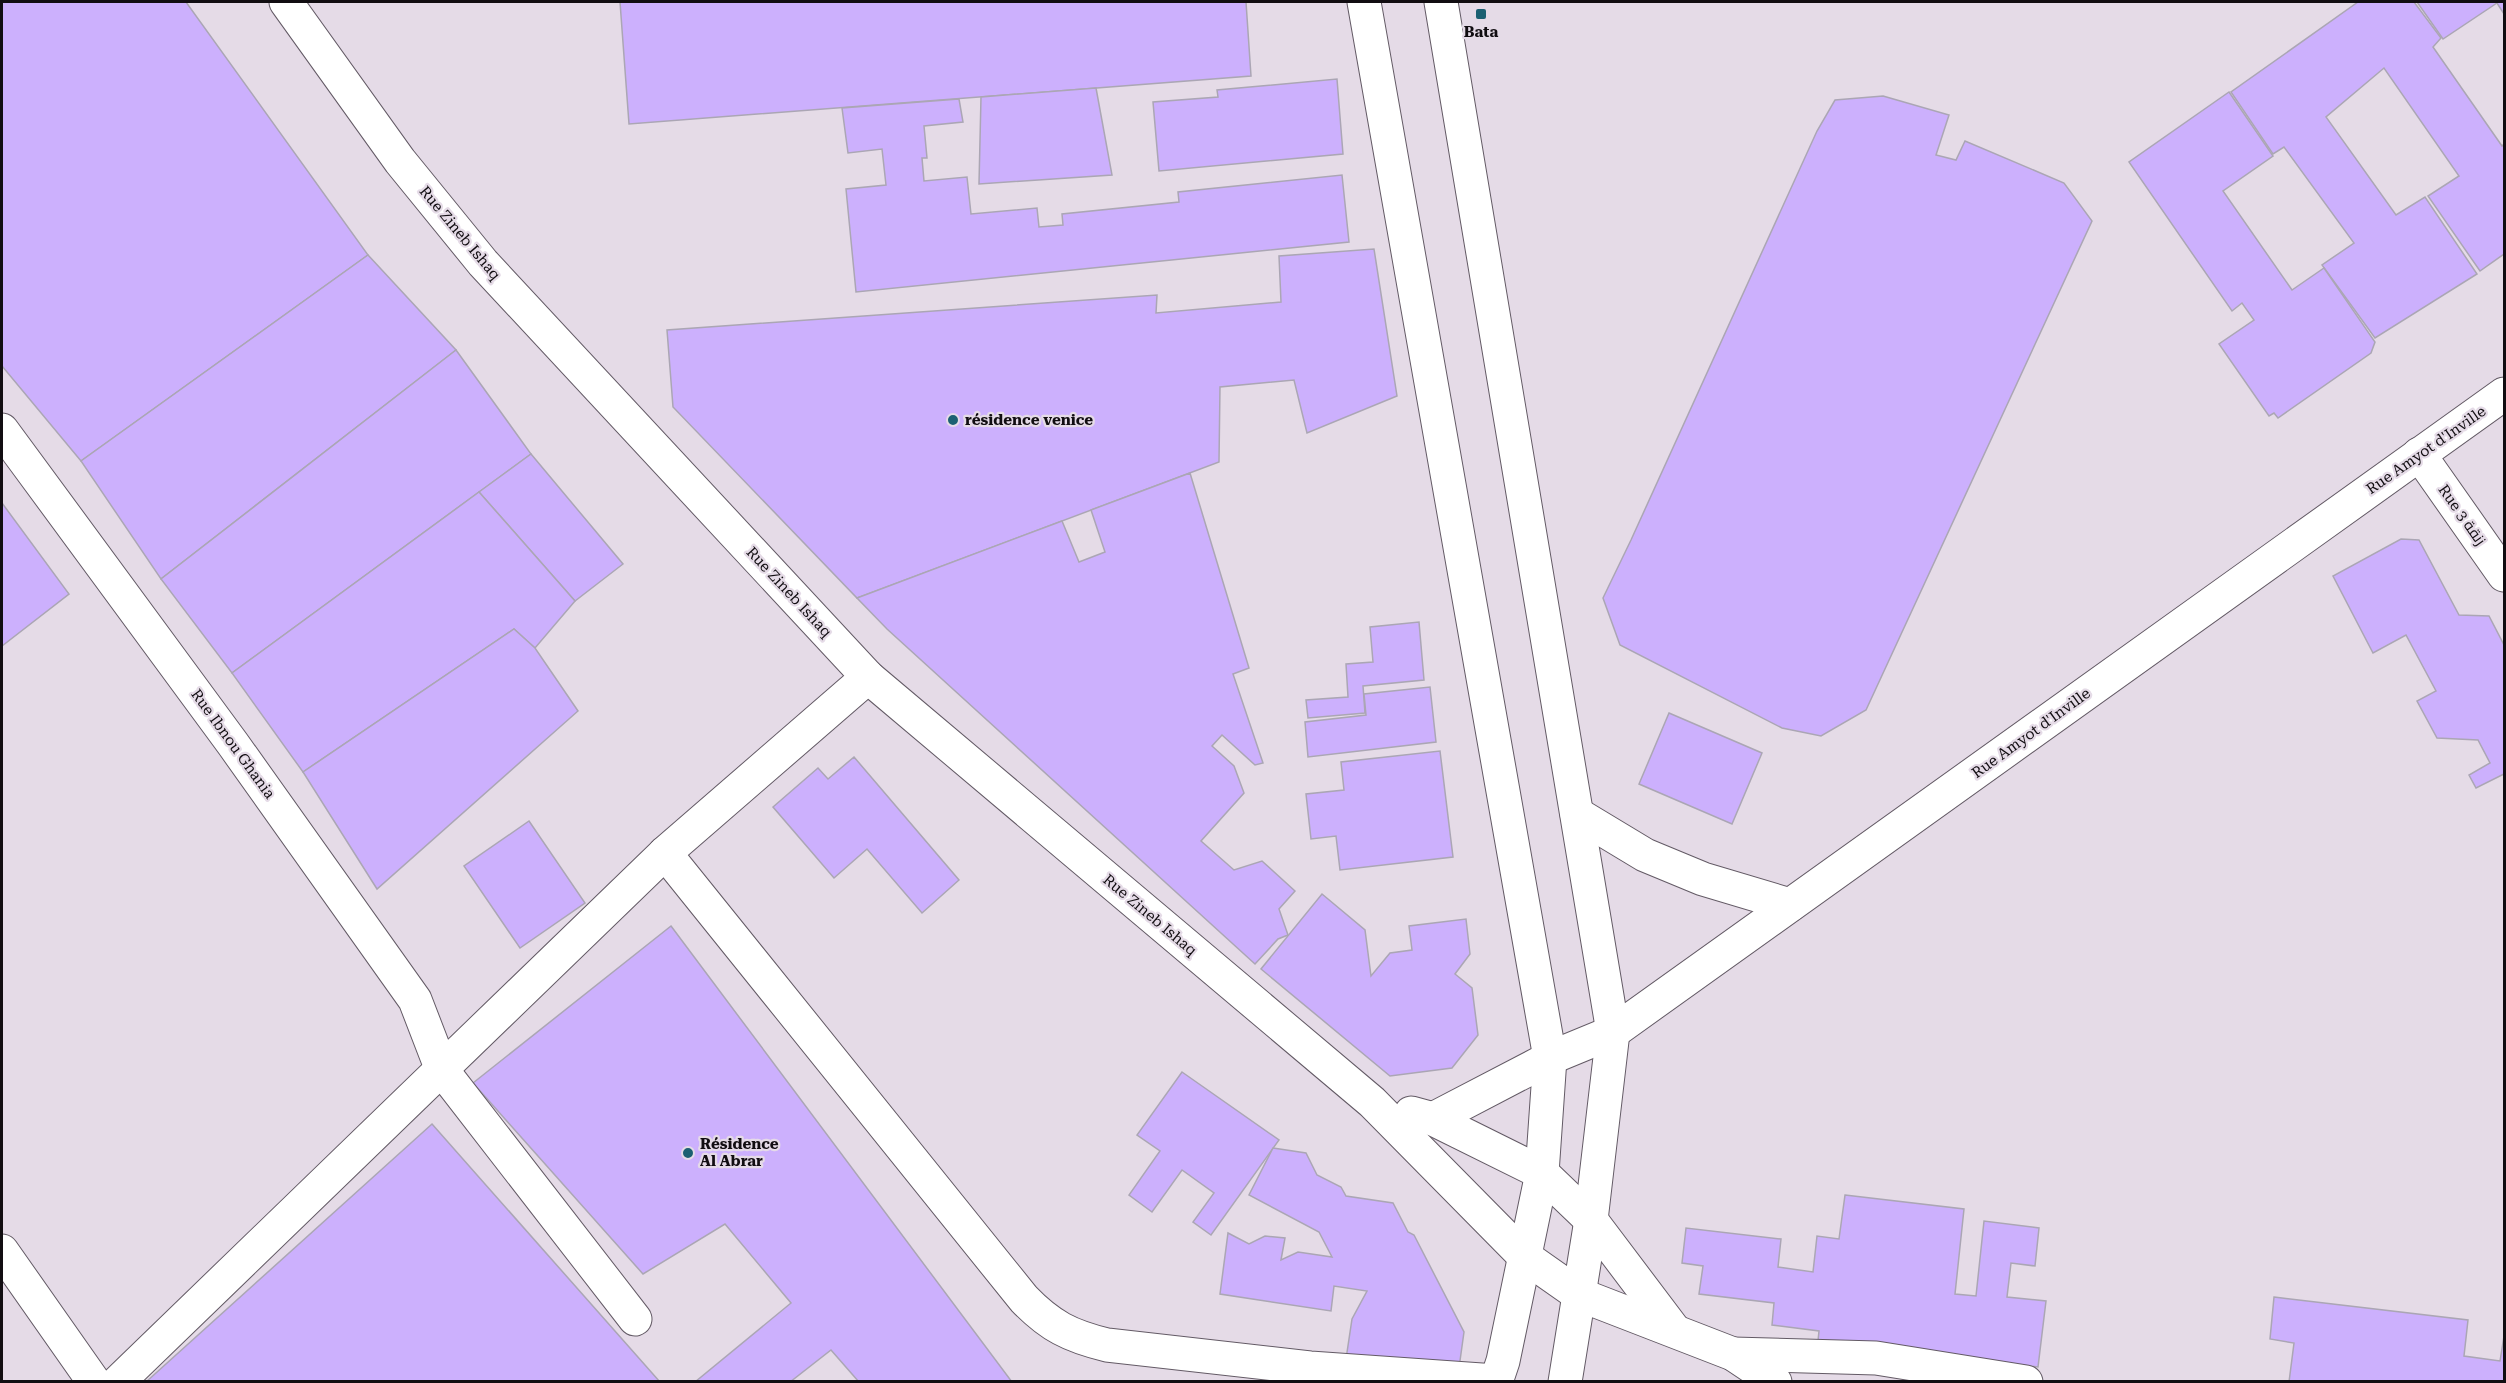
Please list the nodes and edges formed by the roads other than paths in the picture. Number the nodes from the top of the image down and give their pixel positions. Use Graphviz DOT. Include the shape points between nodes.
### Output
graph roads {
  1 [pos="286,2"];
  2 [pos="1364,2"];
  3 [pos="1441,2"];
  4 [pos="2505,394"];
  5 [pos="2,430"];
  6 [pos="2419,454"];
  7 [pos="2505,575"];
  8 [pos="868,677"];
  9 [pos="1577,814"];
  10 [pos="665,853"];
  11 [pos="1790,905"];
  12 [pos="1613,1032"];
  13 [pos="1551,1058"];
  14 [pos="442,1070"];
  15 [pos="1372,1102"];
  16 [pos="1434,1119"];
  17 [pos="1542,1173"];
  18 [pos="1591,1220"];
  19 [pos="2,1251"];
  20 [pos="1524,1256"];
  21 [pos="1578,1294"];
  22 [pos="635,1319"];
  23 [pos="1674,1330"];
  24 [pos="1733,1354"];
  25 [pos="1496,1381"];
  26 [pos="94,1382"];
  27 [pos="118,1382"];
  28 [pos="1565,1382"];
  29 [pos="1775,1382"];
  30 [pos="2026,1382"];
  1 -- 8 [label="street, Rue Zineb Ishaq" via="400,161 483,263"];
  2 -- 13 [label="street"];
  3 -- 9 [label="street"];
  4 -- 6 [label="street, Rue Amyot d'Inville"];
  5 -- 14 [label="street, Rue Ibnou Ghania" via="415,1000"];
  6 -- 7 [label="street, Rue 3 زنقة"];
  6 -- 11 [label="street, Rue Amyot d'Inville"];
  8 -- 10 [label="street"];
  8 -- 15 [label="street, Rue Zineb Ishaq"];
  9 -- 11 [label="street" via="1645,855 1703,879"];
  9 -- 12 [label="street"];
  10 -- 14 [label="street"];
  10 -- 25 [label="street" via="1024,1299 1045,1320 1075,1337 1107,1345 1310,1368"];
  11 -- 12 [label="street, Rue Amyot d'Inville"];
  12 -- 13 [label="street, Rue Amyot d'Inville"];
  12 -- 18 [label="street"];
  13 -- 16 [label="street, Rue Amyot d'Inville"];
  13 -- 17 [label="street"];
  14 -- 22 [label="street, Rue Ibnou Ghania"];
  14 -- 27 [label="street"];
  15 -- 16 [label="street, Rue Zineb Ishaq"];
  15 -- 20 [label="street, Rue Zineb Ishaq"];
  16 -- 17 [label="street, Rue Zineb Ishaq"];
  17 -- 18 [label="street, Rue Zineb Ishaq"];
  17 -- 20 [label="street"];
  18 -- 21 [label="street"];
  18 -- 23 [label="street, Rue Zineb Ishaq"];
  19 -- 26 [label="street"];
  20 -- 21 [label="street, Rue Zineb Ishaq"];
  20 -- 25 [label="street"];
  21 -- 23 [label="street, Rue Zineb Ishaq"];
  21 -- 28 [label="street"];
  23 -- 24 [label="street, Rue Zineb Ishaq"];
  24 -- 29 [label="street"];
  24 -- 30 [label="street" via="1876,1358"];
}
